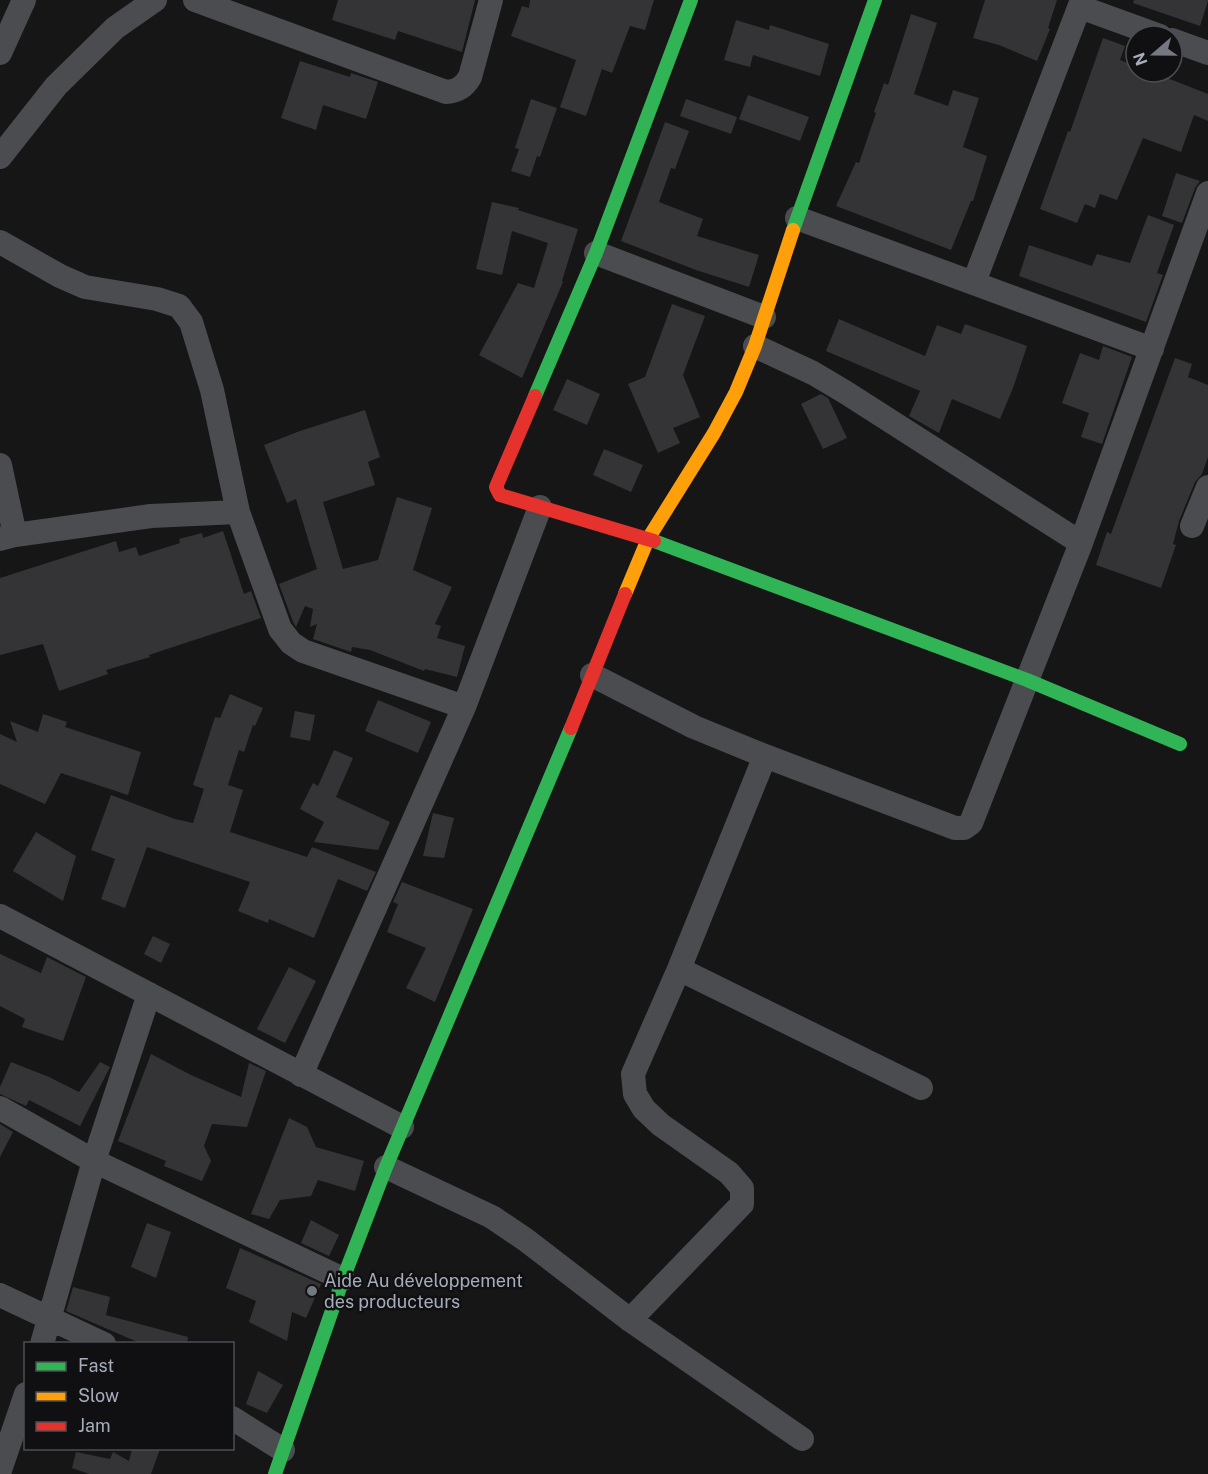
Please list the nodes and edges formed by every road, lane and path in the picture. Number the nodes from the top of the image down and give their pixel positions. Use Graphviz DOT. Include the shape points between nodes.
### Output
graph roads {
  1 [pos="24,0"];
  2 [pos="155,0"];
  3 [pos="195,0"];
  4 [pos="491,0"];
  5 [pos="691,0"];
  6 [pos="875,0"];
  7 [pos="1081,4"];
  8 [pos="1130,24"];
  9 [pos="1184,44"];
  10 [pos="0,53"];
  11 [pos="1208,53"];
  12 [pos="0,157"];
  13 [pos="1208,193"];
  14 [pos="797,218"];
  15 [pos="0,242"];
  16 [pos="596,253"];
  17 [pos="974,282"];
  18 [pos="764,317"];
  19 [pos="754,346"];
  20 [pos="1152,349"];
  21 [pos="0,465"];
  22 [pos="1208,487"];
  23 [pos="540,507"];
  24 [pos="238,512"];
  25 [pos="1192,526"];
  26 [pos="7,537"];
  27 [pos="648,539"];
  28 [pos="1081,543"];
  29 [pos="592,675"];
  30 [pos="1027,680"];
  31 [pos="464,707"];
  32 [pos="1180,744"];
  33 [pos="765,756"];
  34 [pos="0,916"];
  35 [pos="679,969"];
  36 [pos="149,994"];
  37 [pos="301,1075"];
  38 [pos="921,1088"];
  39 [pos="0,1108"];
  40 [pos="402,1127"];
  41 [pos="94,1161"];
  42 [pos="386,1167"];
  43 [pos="343,1279"];
  44 [pos="0,1295"];
  45 [pos="50,1318"];
  46 [pos="630,1320"];
  47 [pos="43,1342"];
  48 [pos="100,1342"];
  49 [pos="24,1400"];
  50 [pos="234,1419"];
  51 [pos="802,1439"];
  52 [pos="284,1450"];
  53 [pos="0,1470"];
  54 [pos="275,1474"];
  1 -- 10 [label="street"];
  2 -- 12 [label="street" via="115,28 56,86"];
  3 -- 4 [label="street" via="446,92 456,91 470,77"];
  5 -- 16 [label="street"];
  6 -- 14 [label="street"];
  7 -- 8 [label="street"];
  7 -- 17 [label="street"];
  9 -- 11 [label="street"];
  13 -- 20 [label="street"];
  14 -- 17 [label="street"];
  14 -- 18 [label="street"];
  15 -- 24 [label="street" via="84,287 179,306 191,322 212,390"];
  16 -- 18 [label="street"];
  16 -- 23 [label="street" via="496,487 501,495"];
  17 -- 20 [label="street"];
  18 -- 19 [label="street"];
  19 -- 27 [label="street" via="714,433"];
  19 -- 28 [label="street" via="845,392"];
  20 -- 28 [label="street"];
  21 -- 26 [label="street"];
  22 -- 25 [label="street"];
  23 -- 27 [label="street"];
  23 -- 31 [label="street"];
  24 -- 26 [label="street" via="151,516"];
  24 -- 31 [label="street" via="280,629 291,643 303,651"];
  27 -- 29 [label="street"];
  27 -- 30 [label="street"];
  28 -- 30 [label="street"];
  29 -- 33 [label="street" via="694,727"];
  29 -- 40 [label="street"];
  30 -- 32 [label="street"];
  30 -- 33 [label="street" via="971,823 964,828 955,828"];
  31 -- 37 [label="street"];
  33 -- 35 [label="street"];
  34 -- 36 [label="street"];
  35 -- 38 [label="street"];
  35 -- 46 [label="street" via="633,1074 635,1094 661,1125 729,1173 742,1188 742,1204"];
  36 -- 37 [label="street"];
  36 -- 41 [label="street"];
  37 -- 40 [label="street"];
  39 -- 41 [label="street"];
  40 -- 42 [label="street"];
  41 -- 43 [label="street"];
  41 -- 45 [label="street"];
  42 -- 43 [label="street"];
  42 -- 46 [label="street" via="492,1217"];
  43 -- 52 [label="street"];
  44 -- 45 [label="street"];
  45 -- 47 [label="street"];
  45 -- 48 [label="street"];
  46 -- 51 [label="street"];
  49 -- 53 [label="street"];
  50 -- 52 [label="street"];
  52 -- 54 [label="street"];
}
